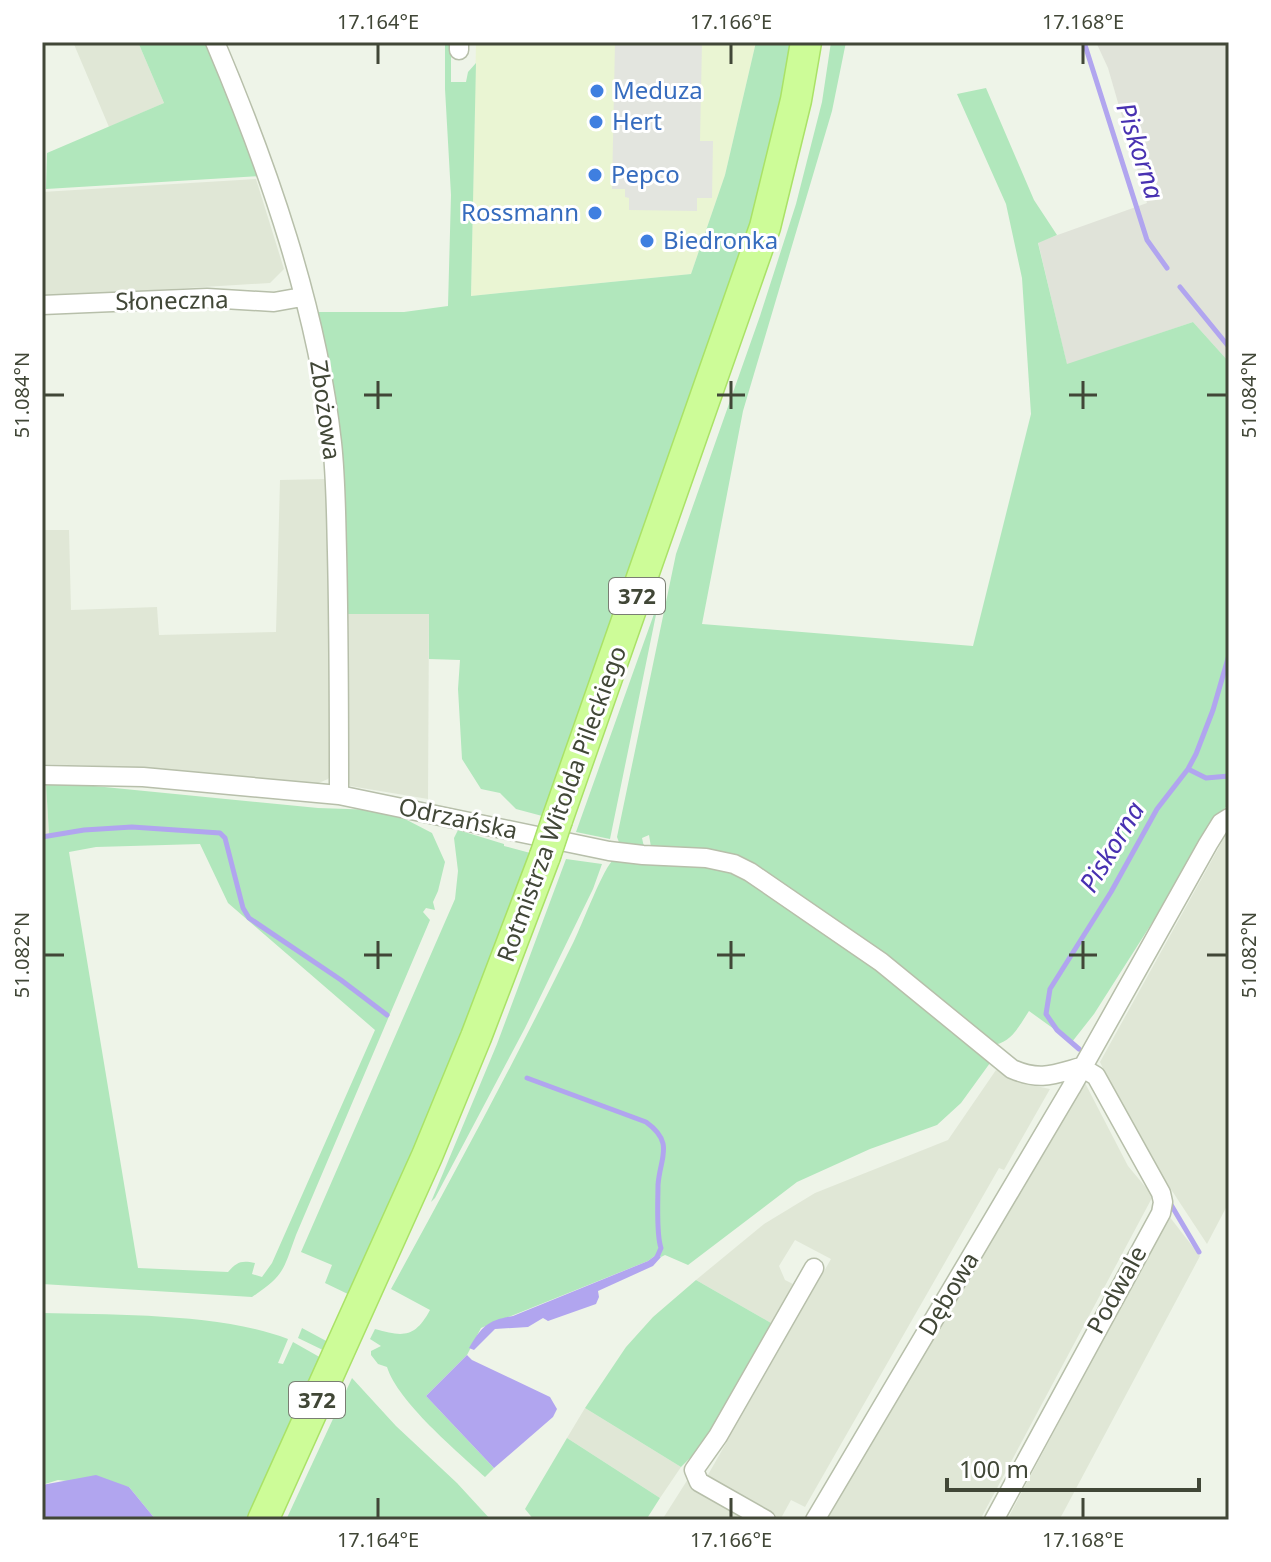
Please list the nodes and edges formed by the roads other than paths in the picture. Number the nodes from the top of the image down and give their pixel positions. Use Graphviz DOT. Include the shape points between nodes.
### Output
graph roads {
  1 [pos="215,42"];
  2 [pos="806,42"];
  3 [pos="302,297"];
  4 [pos="42,305"];
  5 [pos="42,775"];
  6 [pos="339,795"];
  7 [pos="1229,818"];
  8 [pos="1081,1067"];
  9 [pos="814,1268"];
  10 [pos="263,1520"];
  11 [pos="766,1520"];
  12 [pos="815,1520"];
  13 [pos="994,1520"];
  1 -- 3 [label="street, Zbożowa" via="284,225"];
  2 -- 10 [label="main road, Rotmistrza Witolda Pileckiego / 372, bridge" via="765,227 545,856 476,1037"];
  3 -- 4 [label="street, Słoneczna" via="274,302 207,298"];
  3 -- 6 [label="street, Zbożowa" via="316,344 332,442"];
  5 -- 6 [label="street, Odrzańska" via="143,777"];
  6 -- 8 [label="street, Odrzańska" via="609,851 734,864 881,962 999,1060 1029,1076"];
  7 -- 8 [label="street" via="1208,844"];
  8 -- 12 [label="street, Dębowa"];
  8 -- 13 [label="street, Podwale" via="1096,1076 1155,1180 1161,1213"];
  9 -- 11 [label="street" via="694,1470 699,1482"];
}
